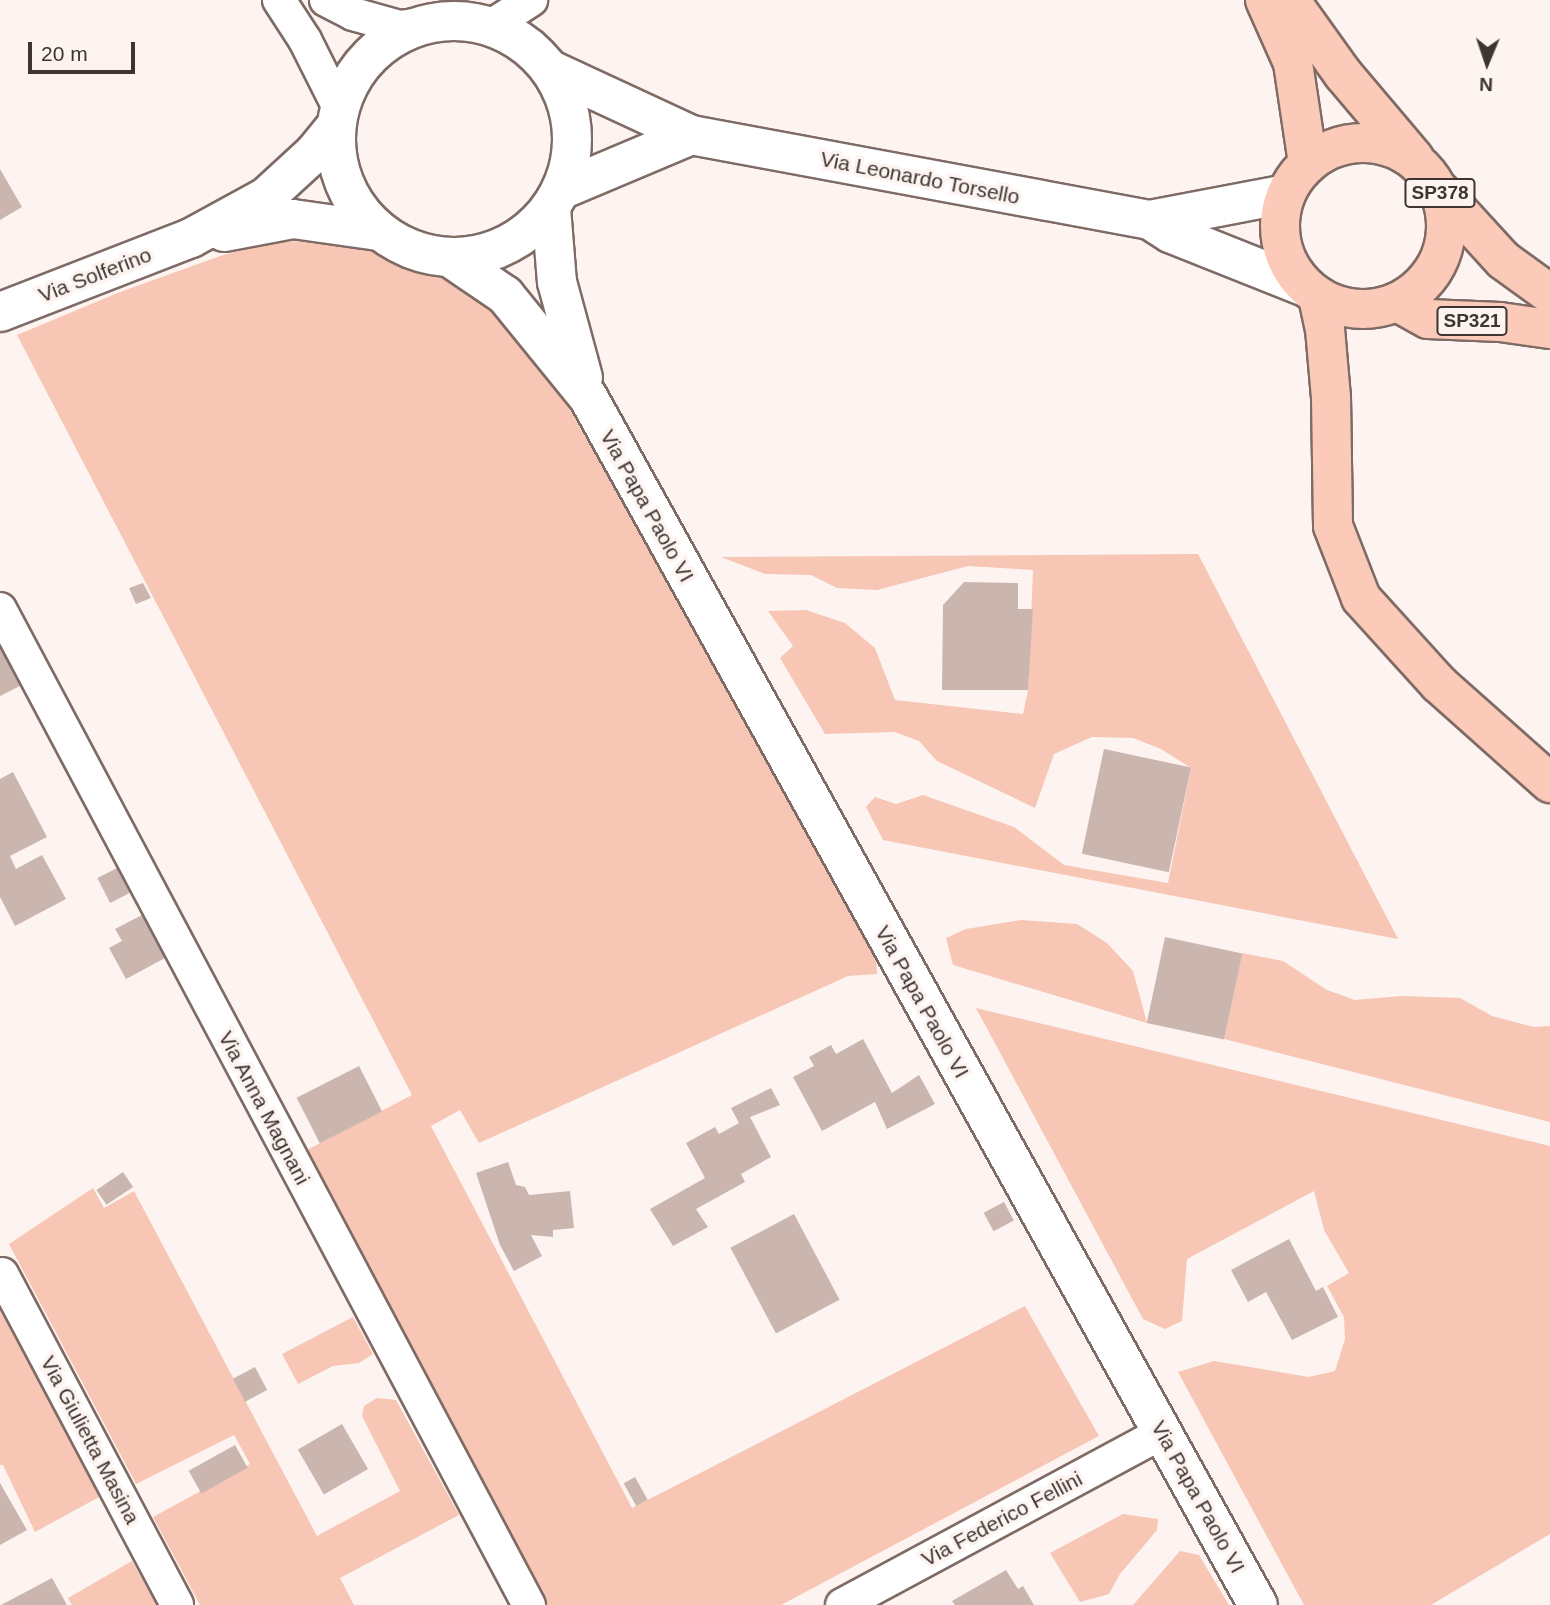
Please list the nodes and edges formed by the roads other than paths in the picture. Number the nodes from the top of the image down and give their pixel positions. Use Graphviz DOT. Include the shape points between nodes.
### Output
graph roads {
  1 [pos="279,0"];
  2 [pos="326,0"];
  3 [pos="531,0"];
  4 [pos="1265,0"];
  5 [pos="1290,0"];
  6 [pos="427,23"];
  7 [pos="491,26"];
  8 [pos="551,70"];
  9 [pos="337,118"];
  10 [pos="691,135"];
  11 [pos="1308,163"];
  12 [pos="1428,176"];
  13 [pos="1286,194"];
  14 [pos="556,199"];
  15 [pos="1150,220"];
  16 [pos="378,231"];
  17 [pos="191,238"];
  18 [pos="449,257"];
  19 [pos="1312,292"];
  20 [pos="1550,294"];
  21 [pos="1385,306"];
  22 [pos="0,312"];
  23 [pos="1550,328"];
  24 [pos="588,397"];
  25 [pos="1331,397"];
  26 [pos="0,609"];
  27 [pos="1550,783"];
  28 [pos="2,1274"];
  29 [pos="1161,1433"];
  30 [pos="177,1605"];
  31 [pos="529,1605"];
  32 [pos="842,1605"];
  33 [pos="1258,1605"];
  1 -- 9 [label="street" via="305,40"];
  2 -- 6 [label="street" via="353,14 401,27"];
  3 -- 7 [label="street"];
  4 -- 11 [label="main road" via="1293,63"];
  5 -- 12 [label="main road, SP378" via="1343,74"];
  6 -- 7 [label="street" via="460,20"];
  6 -- 9 [label="street" via="397,35 371,53 351,79"];
  7 -- 8 [label="street" via="525,43"];
  8 -- 10 [label="street, Via Leonardo Torsello"];
  8 -- 14 [label="street" via="566,99 573,129 571,161"];
  9 -- 16 [label="street" via="336,156 344,184"];
  9 -- 17 [label="street, Via Solferino" via="314,153 266,197"];
  10 -- 14 [label="street"];
  10 -- 15 [label="street, Via Leonardo Torsello"];
  11 -- 12 [label="main road, SP378" via="1328,150 1375,143 1398,150"];
  11 -- 13 [label="main road, SP378"];
  12 -- 20 [label="main road" via="1503,260"];
  12 -- 21 [label="main road, SP378" via="1447,215 1446,242 1437,267 1420,288"];
  13 -- 15 [label="street"];
  13 -- 19 [label="main road, SP378" via="1279,227 1287,259"];
  14 -- 18 [label="street" via="531,229 506,246 478,255"];
  14 -- 24 [label="street, Via Papa Paolo VI" via="557,282"];
  15 -- 19 [label="street" via="1170,233"];
  16 -- 17 [label="street, Via Solferino" via="293,219"];
  16 -- 18 [label="street" via="424,253"];
  17 -- 22 [label="street, Via Solferino"];
  18 -- 24 [label="street, Via Papa Paolo VI" via="505,295"];
  19 -- 21 [label="main road" via="1344,307"];
  19 -- 25 [label="main road"];
  21 -- 23 [label="main road, SP321" via="1428,319"];
  21 -- 25 [label="main road" via="1350,341"];
  24 -- 29 [label="street, Via Papa Paolo VI"];
  25 -- 27 [label="main road" via="1333,526 1361,598 1439,684"];
  26 -- 31 [label="street, Via Anna Magnani"];
  28 -- 30 [label="street, Via Giulietta Masina"];
  29 -- 32 [label="street, Via Federico Fellini"];
  29 -- 33 [label="street, Via Papa Paolo VI"];
}
